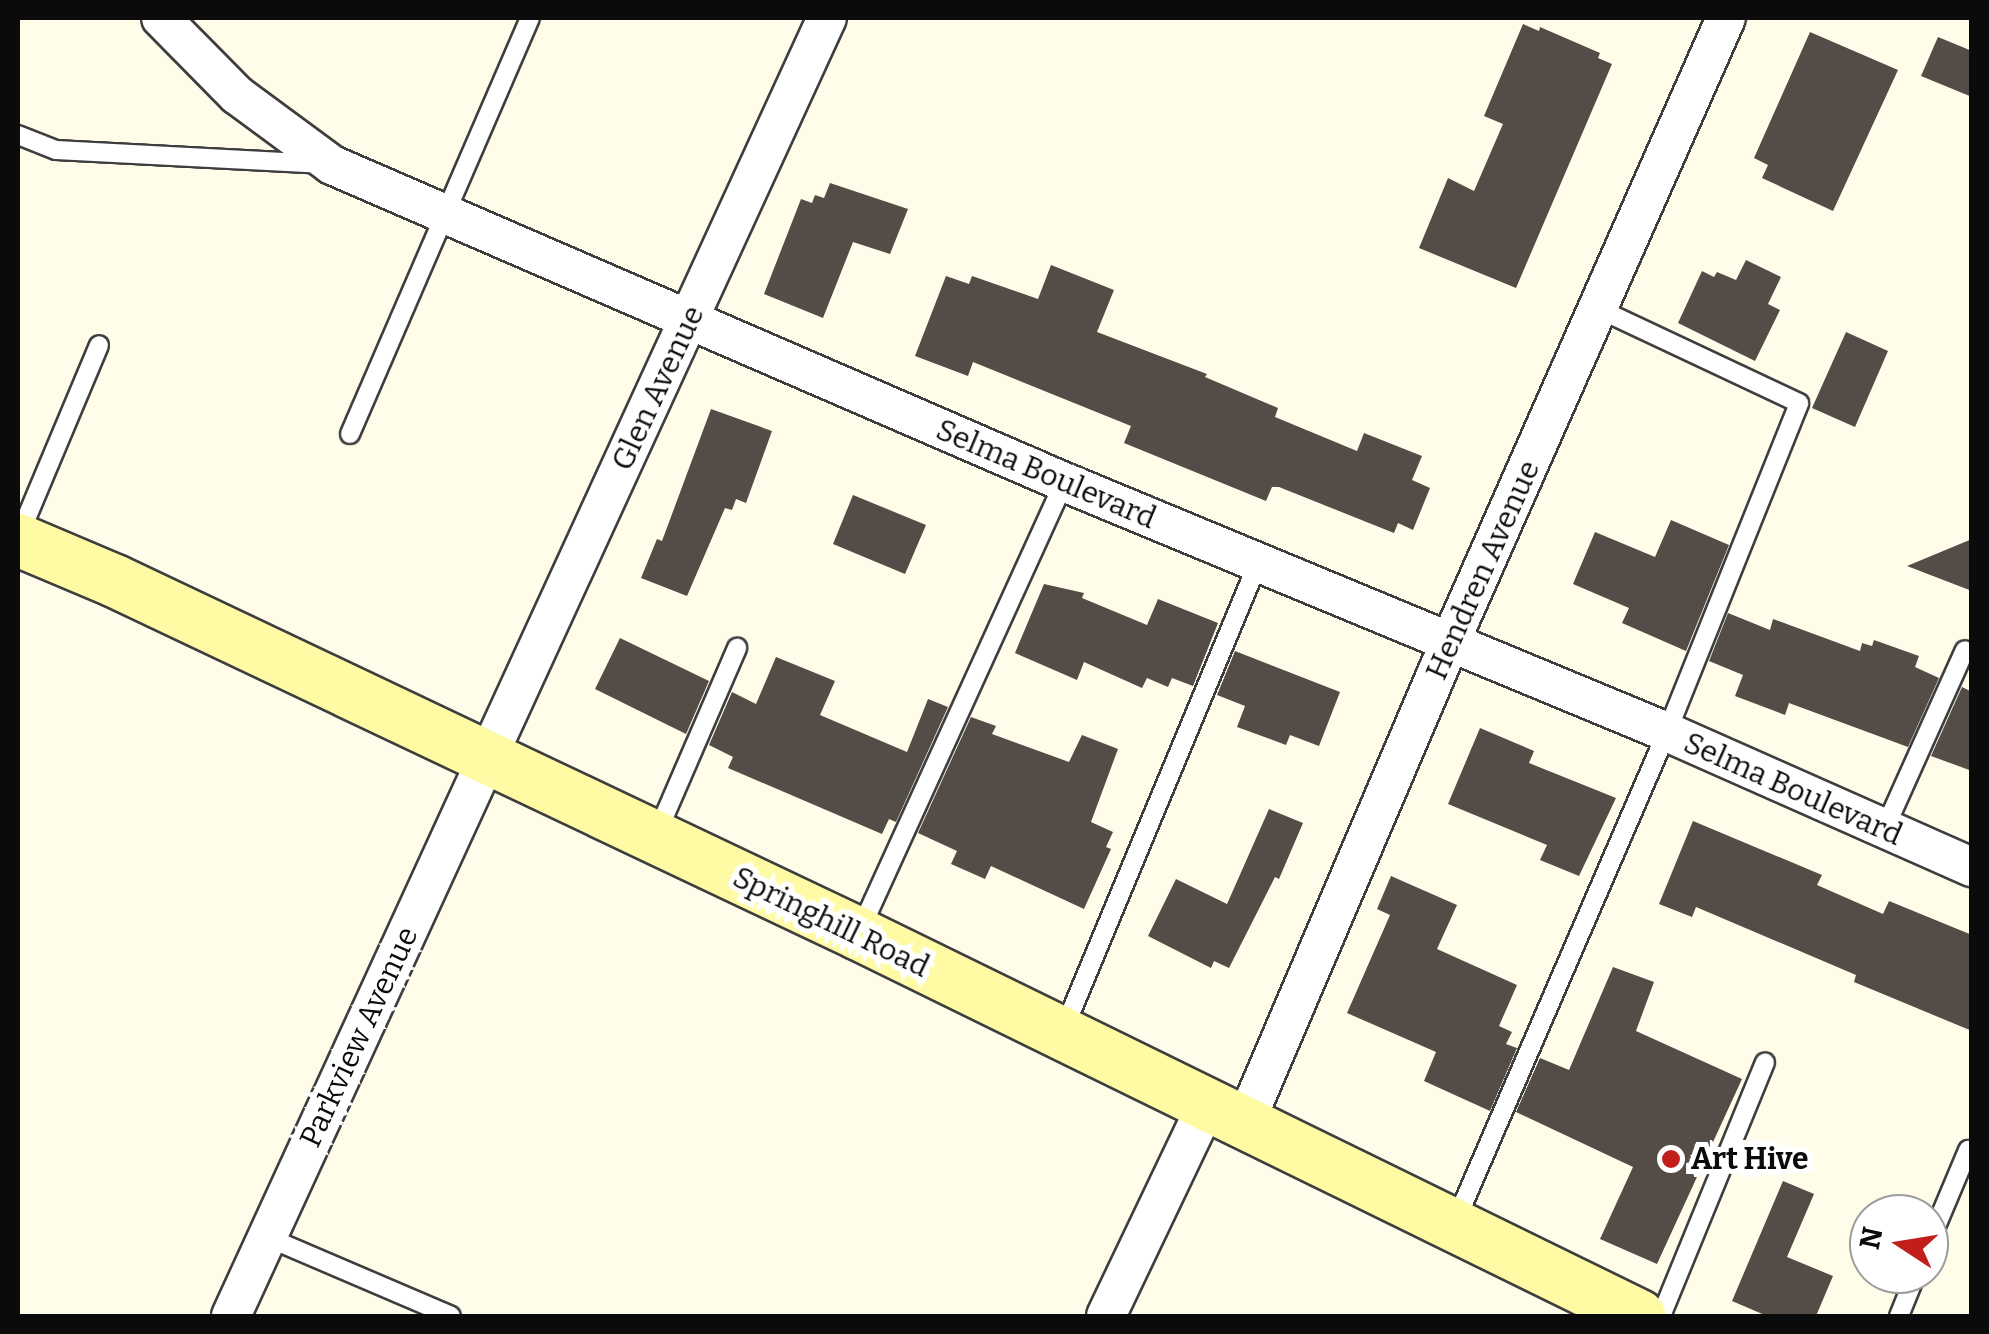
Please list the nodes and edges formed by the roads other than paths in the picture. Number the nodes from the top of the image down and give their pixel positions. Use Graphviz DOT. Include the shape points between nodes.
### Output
graph roads {
  1 [pos="160,18"];
  2 [pos="530,18"];
  3 [pos="827,18"];
  4 [pos="1726,18"];
  5 [pos="18,135"];
  6 [pos="332,165"];
  7 [pos="446,216"];
  8 [pos="1599,309"];
  9 [pos="688,322"];
  10 [pos="99,345"];
  11 [pos="350,434"];
  12 [pos="1064,482"];
  13 [pos="18,540"];
  14 [pos="1258,563"];
  15 [pos="1451,640"];
  16 [pos="738,648"];
  17 [pos="1965,650"];
  18 [pos="1667,732"];
  19 [pos="489,758"];
  20 [pos="1884,830"];
  21 [pos="655,838"];
  22 [pos="1972,868"];
  23 [pos="859,934"];
  24 [pos="1061,1036"];
  25 [pos="1765,1062"];
  26 [pos="1225,1115"];
  27 [pos="1968,1150"];
  28 [pos="1949,1196"];
  29 [pos="1453,1226"];
  30 [pos="266,1236"];
  31 [pos="231,1316"];
  32 [pos="451,1316"];
  33 [pos="1106,1316"];
  34 [pos="1639,1316"];
  35 [pos="1661,1316"];
  1 -- 6 [label="street, Selma Boulevard" via="236,95"];
  2 -- 7 [label="lane"];
  3 -- 9 [label="street, Glen Avenue"];
  4 -- 8 [label="street, Hendren Avenue"];
  5 -- 6 [label="lane" via="56,150"];
  6 -- 7 [label="street, Selma Boulevard"];
  7 -- 9 [label="street, Selma Boulevard"];
  7 -- 11 [label="lane"];
  8 -- 15 [label="street, Hendren Avenue"];
  8 -- 18 [label="lane" via="1799,403"];
  9 -- 12 [label="street, Selma Boulevard"];
  9 -- 19 [label="street, Glen Avenue"];
  10 -- 13 [label="lane"];
  12 -- 14 [label="street, Selma Boulevard"];
  12 -- 23 [label="lane"];
  13 -- 19 [label="street, Springhill Road"];
  14 -- 15 [label="street, Selma Boulevard"];
  14 -- 24 [label="lane"];
  15 -- 18 [label="street, Selma Boulevard"];
  15 -- 26 [label="street, Hendren Avenue"];
  16 -- 21 [label="lane"];
  17 -- 20 [label="lane"];
  18 -- 20 [label="street, Selma Boulevard"];
  18 -- 29 [label="lane"];
  19 -- 21 [label="street, Springhill Road"];
  19 -- 30 [label="street, Parkview Avenue"];
  20 -- 22 [label="street, Selma Boulevard"];
  21 -- 23 [label="street, Springhill Road"];
  23 -- 24 [label="street, Springhill Road"];
  24 -- 26 [label="street, Springhill Road"];
  25 -- 35 [label="lane"];
  26 -- 29 [label="street, Springhill Road"];
  26 -- 33 [label="street, Hendren Avenue"];
  27 -- 28 [label="lane"];
  29 -- 34 [label="street, Springhill Road"];
  30 -- 31 [label="street, Parkview Avenue"];
  30 -- 32 [label="lane"];
}
